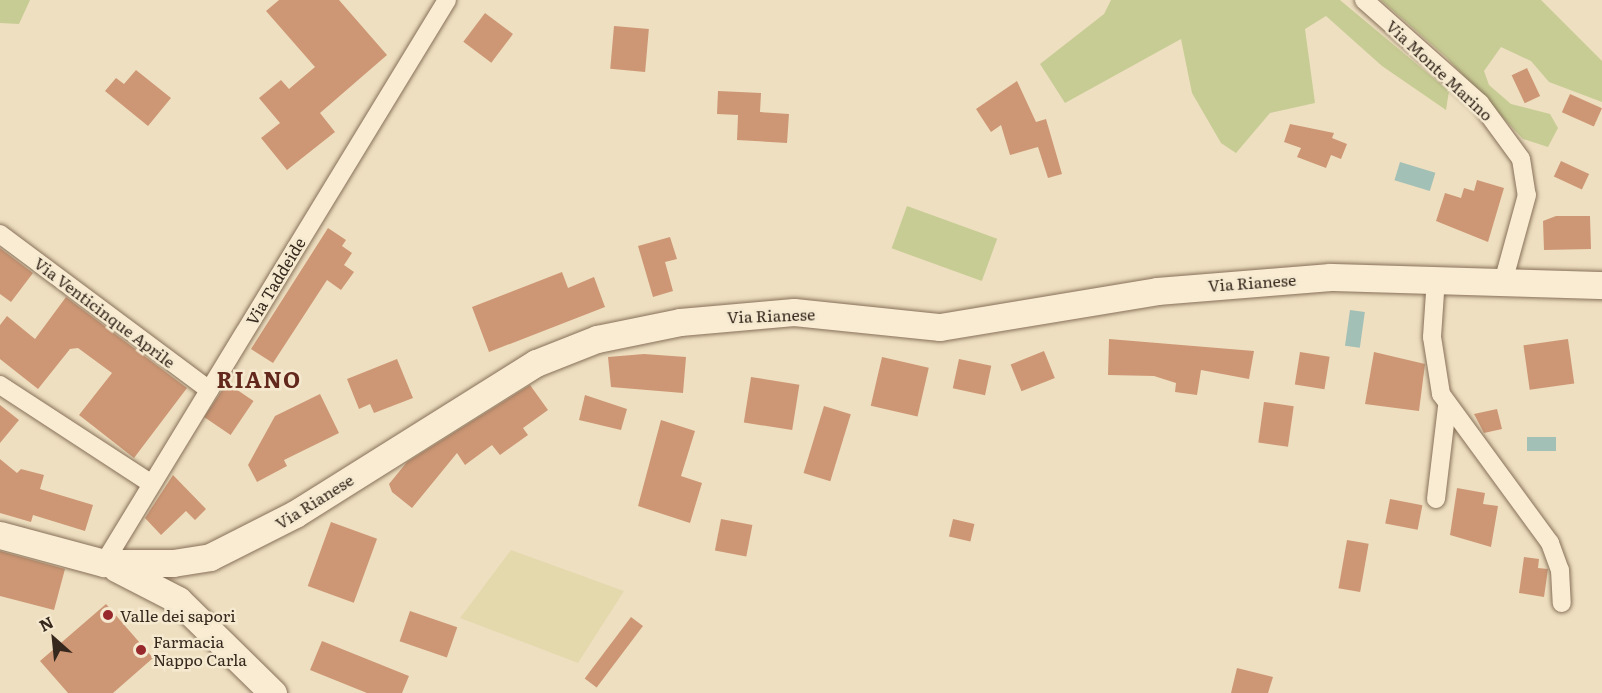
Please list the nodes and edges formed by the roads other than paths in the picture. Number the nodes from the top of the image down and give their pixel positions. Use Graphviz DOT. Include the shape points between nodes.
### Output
graph roads {
  1 [pos="447,0"];
  2 [pos="1364,0"];
  3 [pos="0,234"];
  4 [pos="1436,278"];
  5 [pos="1503,282"];
  6 [pos="1602,285"];
  7 [pos="0,385"];
  8 [pos="209,390"];
  9 [pos="1447,407"];
  10 [pos="152,484"];
  11 [pos="1436,499"];
  12 [pos="0,535"];
  13 [pos="104,562"];
  14 [pos="1562,603"];
  15 [pos="273,693"];
  1 -- 8 [label="street, Via Taddeide"];
  2 -- 5 [label="street, Via Monte Marino" via="1480,104 1521,159 1527,195"];
  3 -- 8 [label="street, Via Venticinque Aprile"];
  4 -- 5 [label="main road, Via Rianese"];
  4 -- 9 [label="street" via="1432,343"];
  4 -- 13 [label="main road, Via Rianese" via="1330,277 1190,287 940,327 826,313 767,312 628,331 572,347 507,379 229,550 181,562"];
  5 -- 6 [label="main road, Via Rianese"];
  7 -- 10 [label="street"];
  8 -- 10 [label="street, Via Taddeide"];
  9 -- 11 [label="street"];
  9 -- 14 [label="street" via="1550,543 1560,570"];
  10 -- 13 [label="street, Via Taddeide"];
  12 -- 13 [label="main road, Via Rianese"];
  13 -- 15 [label="main road" via="178,600"];
}
